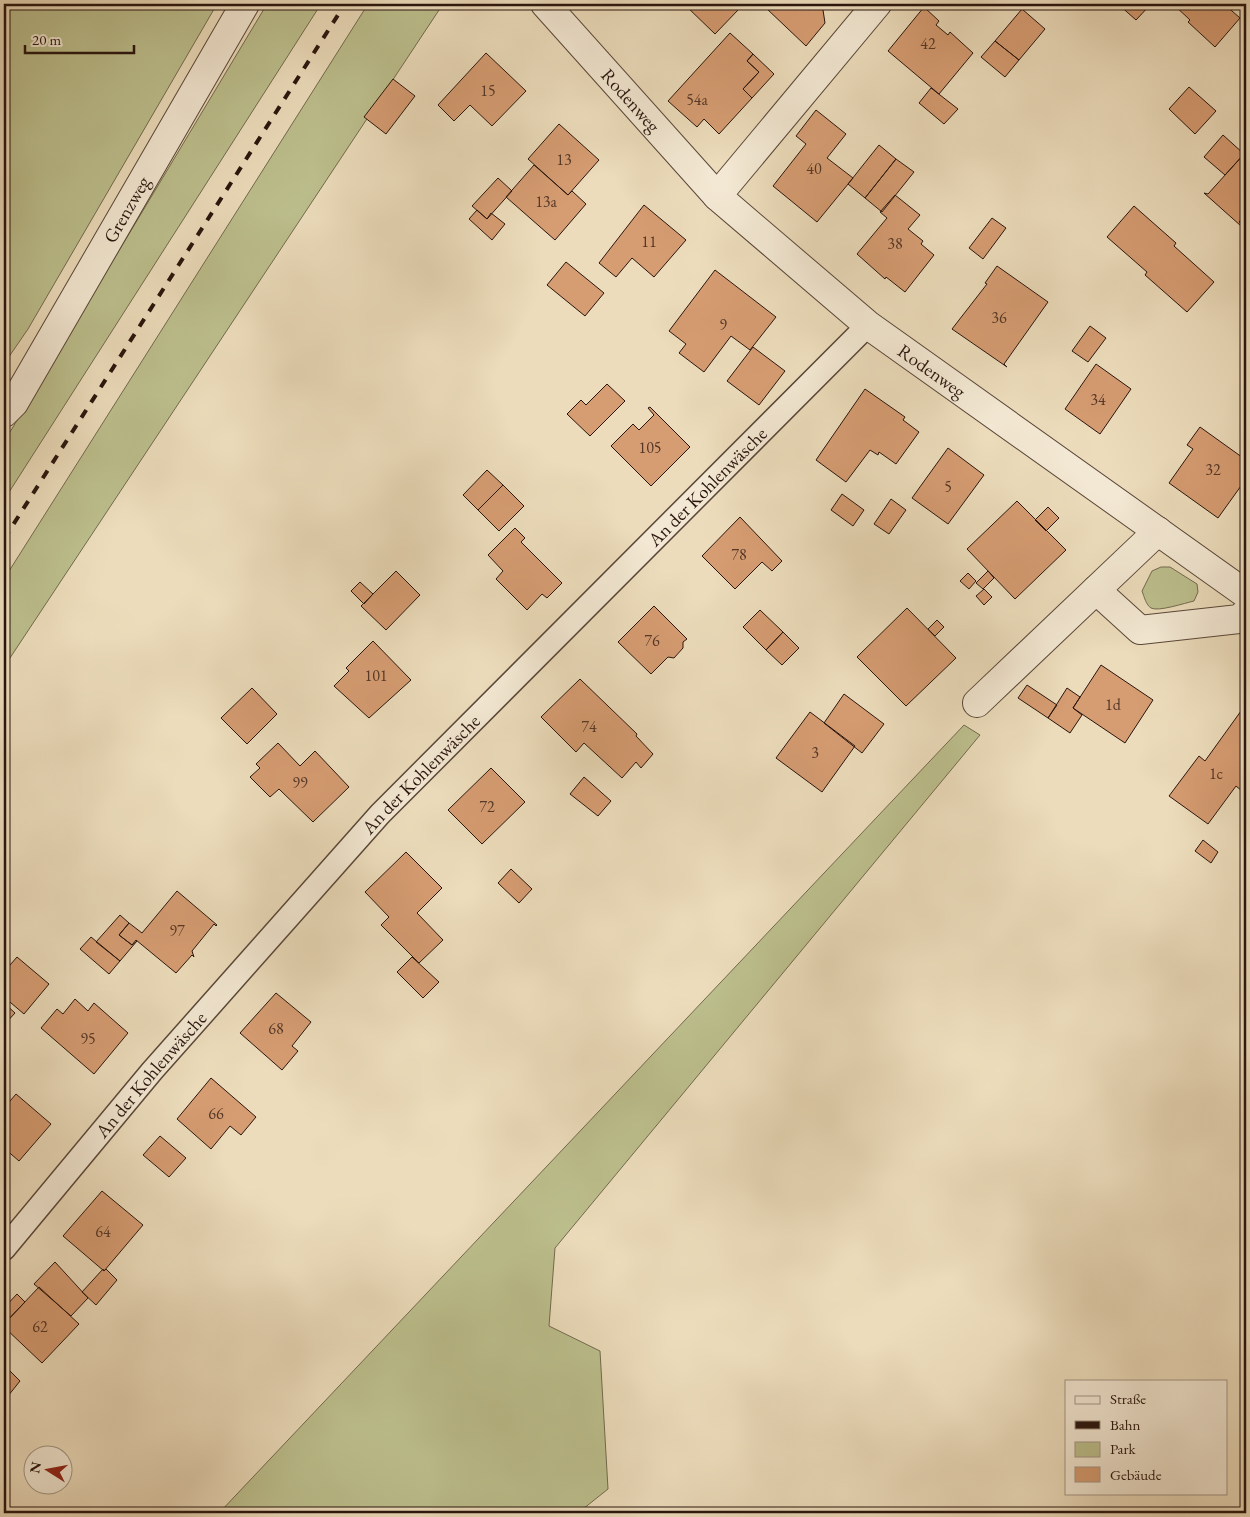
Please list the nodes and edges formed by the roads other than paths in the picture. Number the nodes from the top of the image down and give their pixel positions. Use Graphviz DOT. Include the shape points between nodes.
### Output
graph roads {
  1 [pos="245,4"];
  2 [pos="545,4"];
  3 [pos="877,4"];
  4 [pos="717,196"];
  5 [pos="868,325"];
  6 [pos="4,414"];
  7 [pos="1158,531"];
  8 [pos="1096,590"];
  9 [pos="1246,594"];
  10 [pos="1246,613"];
  11 [pos="977,703"];
  12 [pos="4,1249"];
  1 -- 6 [label="street, Grenzweg" via="14,403"];
  2 -- 4 [label="street, Rodenweg"];
  3 -- 4 [label="street"];
  4 -- 5 [label="street, Rodenweg"];
  5 -- 7 [label="street, Rodenweg"];
  5 -- 12 [label="lane, An der Kohlenwäsche" via="380,814 152,1071"];
  7 -- 8 [label="street"];
  7 -- 9 [label="street, Rodenweg"];
  8 -- 10 [label="street" via="1140,630 1239,619"];
  8 -- 11 [label="street"];
}
